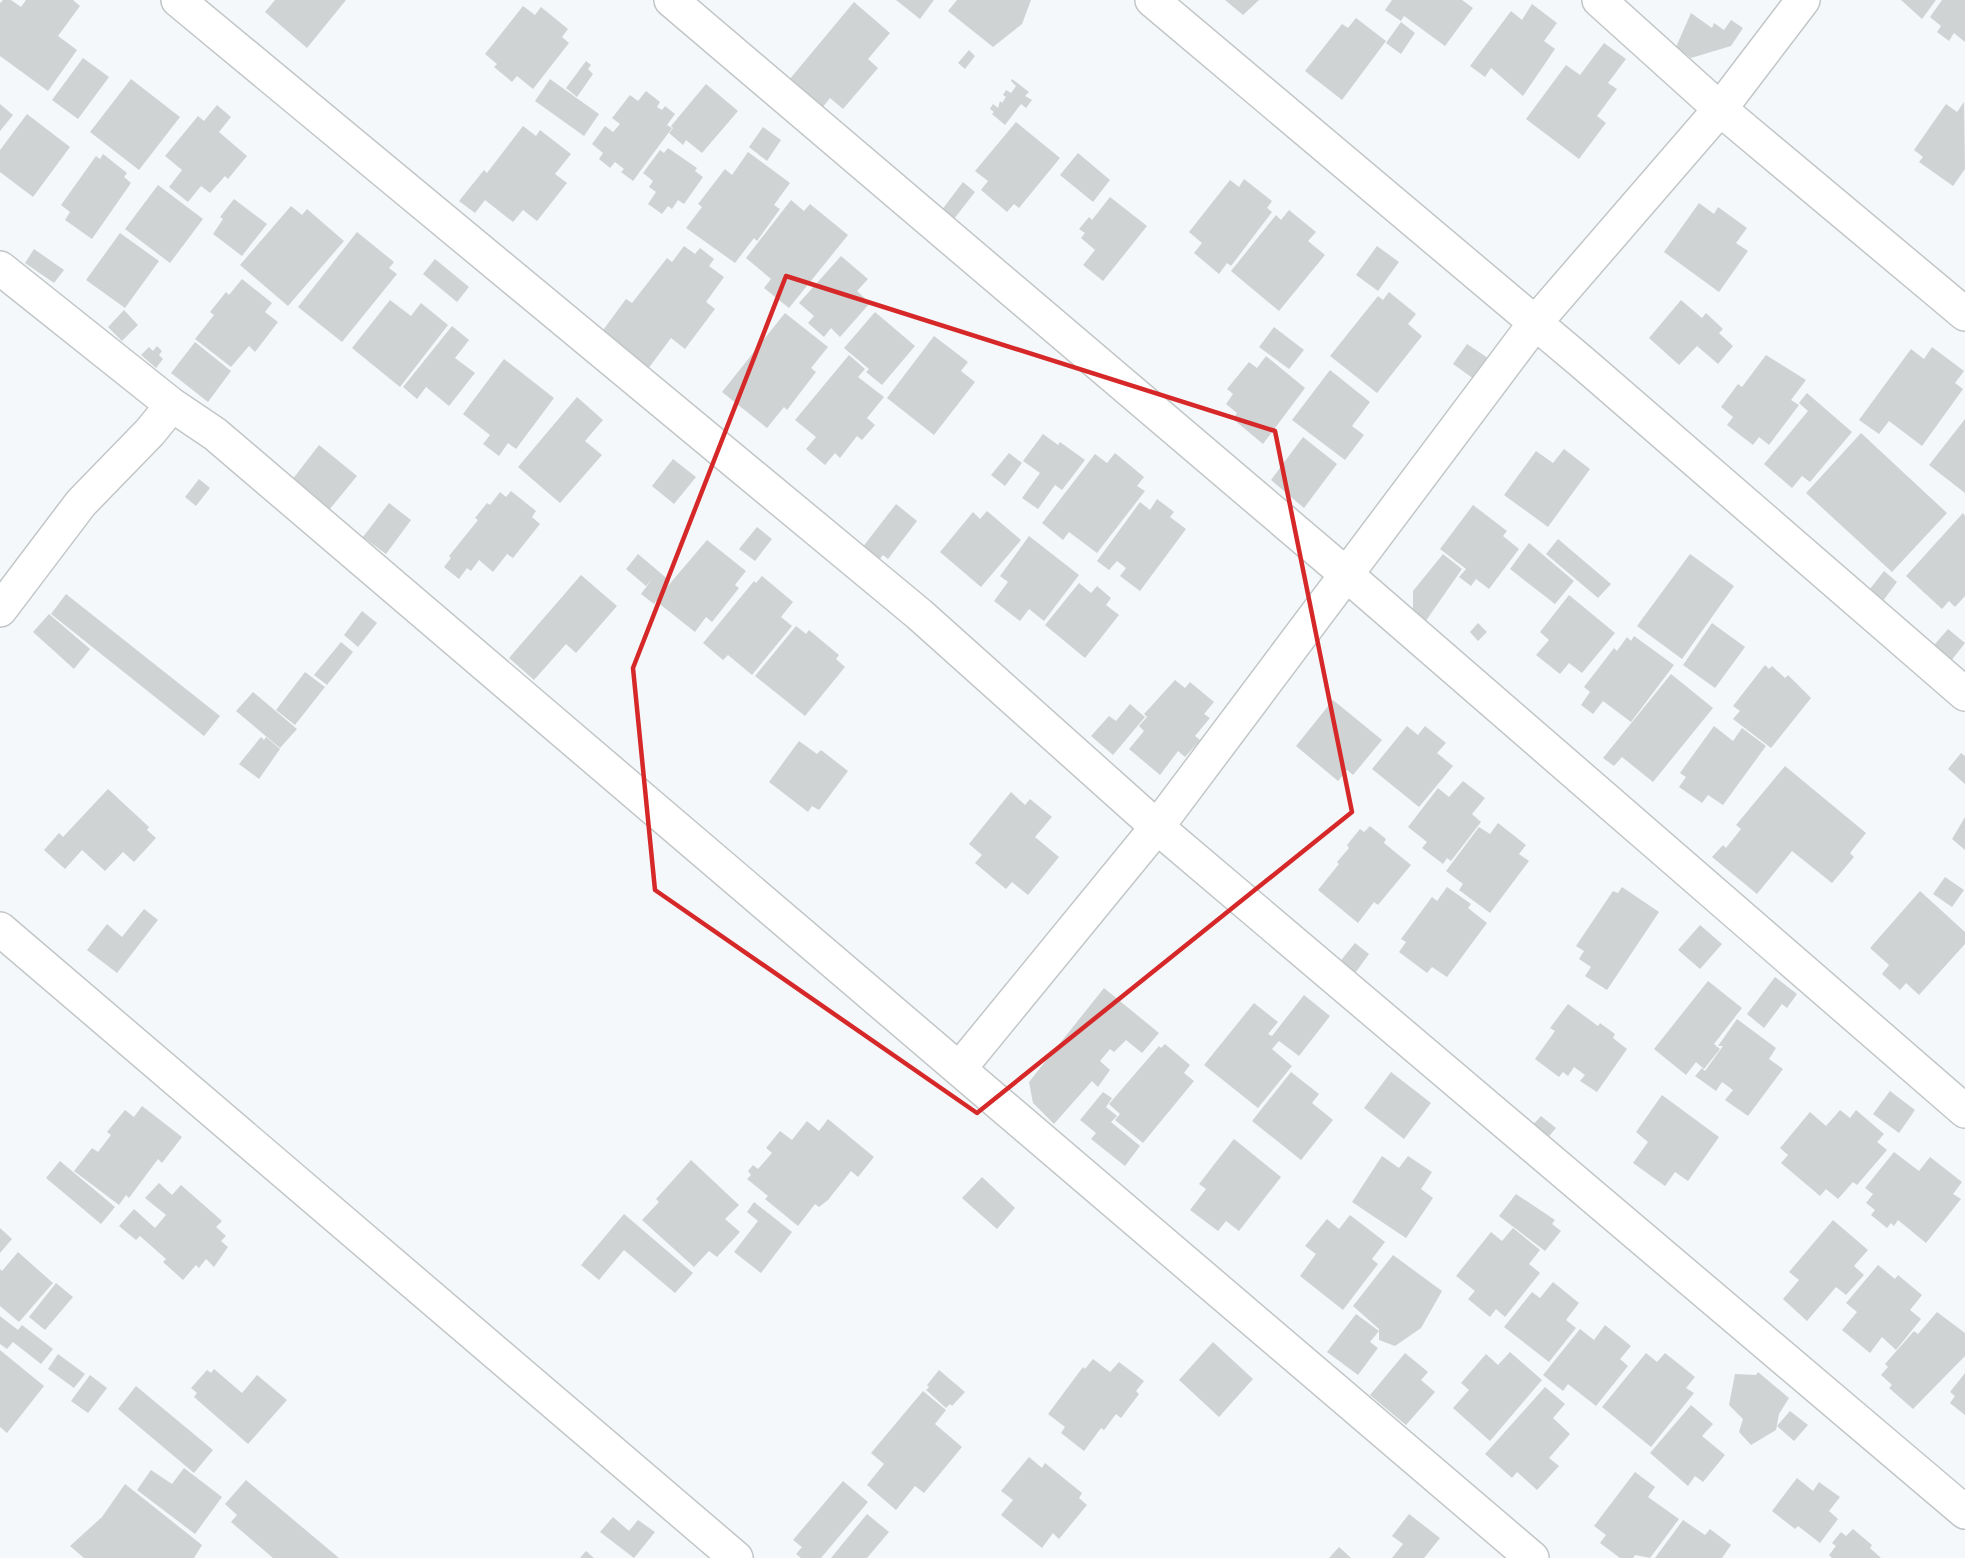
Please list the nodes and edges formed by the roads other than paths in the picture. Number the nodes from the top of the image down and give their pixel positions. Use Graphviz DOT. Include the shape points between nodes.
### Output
graph roads {
  1 [pos="178,0"];
  2 [pos="671,0"];
  3 [pos="1152,0"];
  4 [pos="1599,0"];
  5 [pos="1803,0"];
  6 [pos="1720,109"];
  7 [pos="0,268"];
  8 [pos="1965,314"];
  9 [pos="1534,323"];
  10 [pos="172,405"];
  11 [pos="1347,575"];
  12 [pos="0,610"];
  13 [pos="1965,694"];
  14 [pos="1157,826"];
  15 [pos="0,928"];
  16 [pos="959,1069"];
  17 [pos="1965,1111"];
  18 [pos="1965,1512"];
  19 [pos="736,1558"];
  20 [pos="1532,1558"];
  1 -- 14 [label="street" via="919,614"];
  2 -- 11 [label="street"];
  3 -- 9 [label="street"];
  4 -- 6 [label="street"];
  5 -- 6 [label="street"];
  6 -- 8 [label="street"];
  6 -- 9 [label="street"];
  7 -- 10 [label="street"];
  9 -- 11 [label="street"];
  9 -- 13 [label="street"];
  10 -- 12 [label="street" via="81,503"];
  10 -- 16 [label="street" via="215,434"];
  11 -- 14 [label="street"];
  11 -- 17 [label="street"];
  14 -- 16 [label="street"];
  14 -- 18 [label="street"];
  15 -- 19 [label="street"];
  16 -- 20 [label="street"];
}
